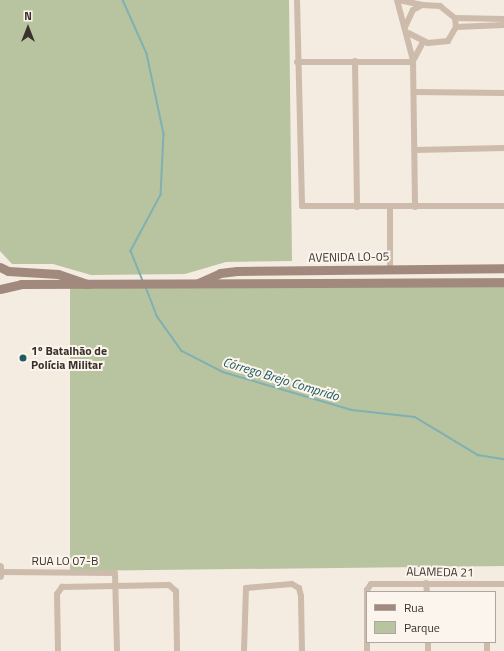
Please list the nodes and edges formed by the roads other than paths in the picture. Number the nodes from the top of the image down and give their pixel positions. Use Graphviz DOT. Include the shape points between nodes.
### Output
graph roads {
  1 [pos="297,0"];
  2 [pos="398,0"];
  3 [pos="422,5"];
  4 [pos="455,18"];
  5 [pos="504,19"];
  6 [pos="504,25"];
  7 [pos="456,27"];
  8 [pos="406,30"];
  9 [pos="423,42"];
  10 [pos="413,61"];
  11 [pos="297,62"];
  12 [pos="355,62"];
  13 [pos="414,92"];
  14 [pos="504,93"];
  15 [pos="504,148"];
  16 [pos="415,150"];
  17 [pos="504,206"];
  18 [pos="416,207"];
  19 [pos="357,208"];
  20 [pos="390,208"];
  21 [pos="0,266"];
  22 [pos="390,268"];
  23 [pos="504,268"];
  24 [pos="504,282"];
  25 [pos="88,284"];
  26 [pos="197,284"];
  27 [pos="0,288"];
  28 [pos="0,567"];
  29 [pos="0,572"];
  30 [pos="0,576"];
  31 [pos="426,583"];
  32 [pos="486,584"];
  33 [pos="504,584"];
  34 [pos="116,586"];
  35 [pos="367,591"];
  36 [pos="427,591"];
  37 [pos="486,591"];
  38 [pos="58,651"];
  39 [pos="117,651"];
  40 [pos="176,651"];
  41 [pos="244,651"];
  42 [pos="302,651"];
  1 -- 11 [label="street"];
  2 -- 3 [label="street"];
  2 -- 8 [label="street"];
  3 -- 4 [label="street" via="440,6"];
  3 -- 8 [label="street" via="413,10"];
  4 -- 5 [label="street"];
  4 -- 7 [label="street"];
  6 -- 7 [label="street"];
  7 -- 9 [label="street" via="448,41"];
  8 -- 9 [label="street"];
  8 -- 10 [label="street"];
  9 -- 10 [label="street"];
  10 -- 12 [label="street"];
  10 -- 13 [label="street"];
  11 -- 12 [label="street"];
  11 -- 19 [label="street" via="299,203 306,208"];
  12 -- 19 [label="street"];
  13 -- 14 [label="street"];
  13 -- 16 [label="street"];
  15 -- 16 [label="street"];
  16 -- 18 [label="street"];
  17 -- 18 [label="street"];
  18 -- 20 [label="street"];
  19 -- 20 [label="street"];
  20 -- 22 [label="street"];
  21 -- 25 [label="main road, AVENIDA LO-05" via="8,271 58,274"];
  22 -- 23 [label="main road, AVENIDA LO-05"];
  22 -- 26 [label="main road, AVENIDA LO-05" via="237,271 220,273"];
  24 -- 26 [label="main road, AVENIDA LO-05"];
  25 -- 26 [label="main road, AVENIDA LO-05"];
  25 -- 27 [label="main road, AVENIDA LO-05" via="21,284"];
  28 -- 29 [label="street"];
  29 -- 30 [label="street"];
  29 -- 34 [label="street, RUA LO 07-B" via="115,572"];
  31 -- 32 [label="street, ALAMEDA 21"];
  31 -- 35 [label="street, ALAMEDA 21" via="376,582"];
  31 -- 36 [label="street"];
  32 -- 33 [label="street, ALAMEDA 21"];
  32 -- 37 [label="street"];
  34 -- 38 [label="street" via="67,586 57,594"];
  34 -- 39 [label="street"];
  34 -- 40 [label="street" via="170,586 176,591"];
  41 -- 42 [label="street" via="246,588 292,584 298,588 301,596"];
}
